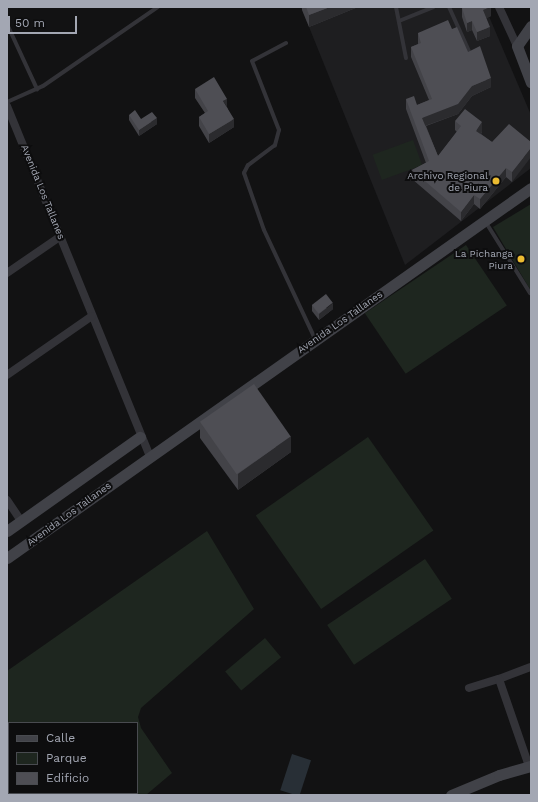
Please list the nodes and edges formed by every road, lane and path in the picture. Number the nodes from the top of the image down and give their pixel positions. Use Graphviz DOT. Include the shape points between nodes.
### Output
graph roads {
  1 [pos="158,7"];
  2 [pos="396,7"];
  3 [pos="433,7"];
  4 [pos="449,7"];
  5 [pos="499,7"];
  6 [pos="399,21"];
  7 [pos="7,24"];
  8 [pos="531,26"];
  9 [pos="286,43"];
  10 [pos="517,46"];
  11 [pos="469,51"];
  12 [pos="406,58"];
  13 [pos="531,82"];
  14 [pos="37,89"];
  15 [pos="7,102"];
  16 [pos="7,106"];
  17 [pos="531,188"];
  18 [pos="485,220"];
  19 [pos="61,236"];
  20 [pos="7,273"];
  21 [pos="530,293"];
  22 [pos="92,316"];
  23 [pos="316,339"];
  24 [pos="7,375"];
  25 [pos="140,437"];
  26 [pos="150,456"];
  27 [pos="7,500"];
  28 [pos="21,521"];
  29 [pos="7,531"];
  30 [pos="7,558"];
  31 [pos="530,667"];
  32 [pos="499,679"];
  33 [pos="469,688"];
  34 [pos="530,766"];
  35 [pos="451,795"];
  1 -- 14 [label="lane"];
  2 -- 6 [label="lane"];
  3 -- 6 [label="lane"];
  4 -- 11 [label="lane"];
  5 -- 10 [label="street"];
  6 -- 12 [label="lane"];
  7 -- 14 [label="lane"];
  8 -- 10 [label="main road"];
  9 -- 23 [label="lane" via="252,61 279,130 275,145 248,165 244,173 264,230"];
  10 -- 13 [label="main road"];
  14 -- 15 [label="lane"];
  16 -- 19 [label="street, Avenida Los Tallanes"];
  17 -- 18 [label="main road, Avenida Los Tallanes"];
  18 -- 21 [label="lane"];
  18 -- 23 [label="main road, Avenida Los Tallanes"];
  19 -- 20 [label="street"];
  19 -- 22 [label="street, Avenida Los Tallanes"];
  22 -- 24 [label="street"];
  22 -- 25 [label="street, Avenida Los Tallanes"];
  23 -- 26 [label="main road, Avenida Los Tallanes"];
  25 -- 26 [label="street, Avenida Los Tallanes"];
  25 -- 28 [label="main road"];
  26 -- 30 [label="main road, Avenida Los Tallanes"];
  27 -- 28 [label="street"];
  28 -- 29 [label="main road"];
  31 -- 32 [label="street"];
  32 -- 33 [label="street"];
  32 -- 34 [label="street"];
  34 -- 35 [label="main road"];
}
